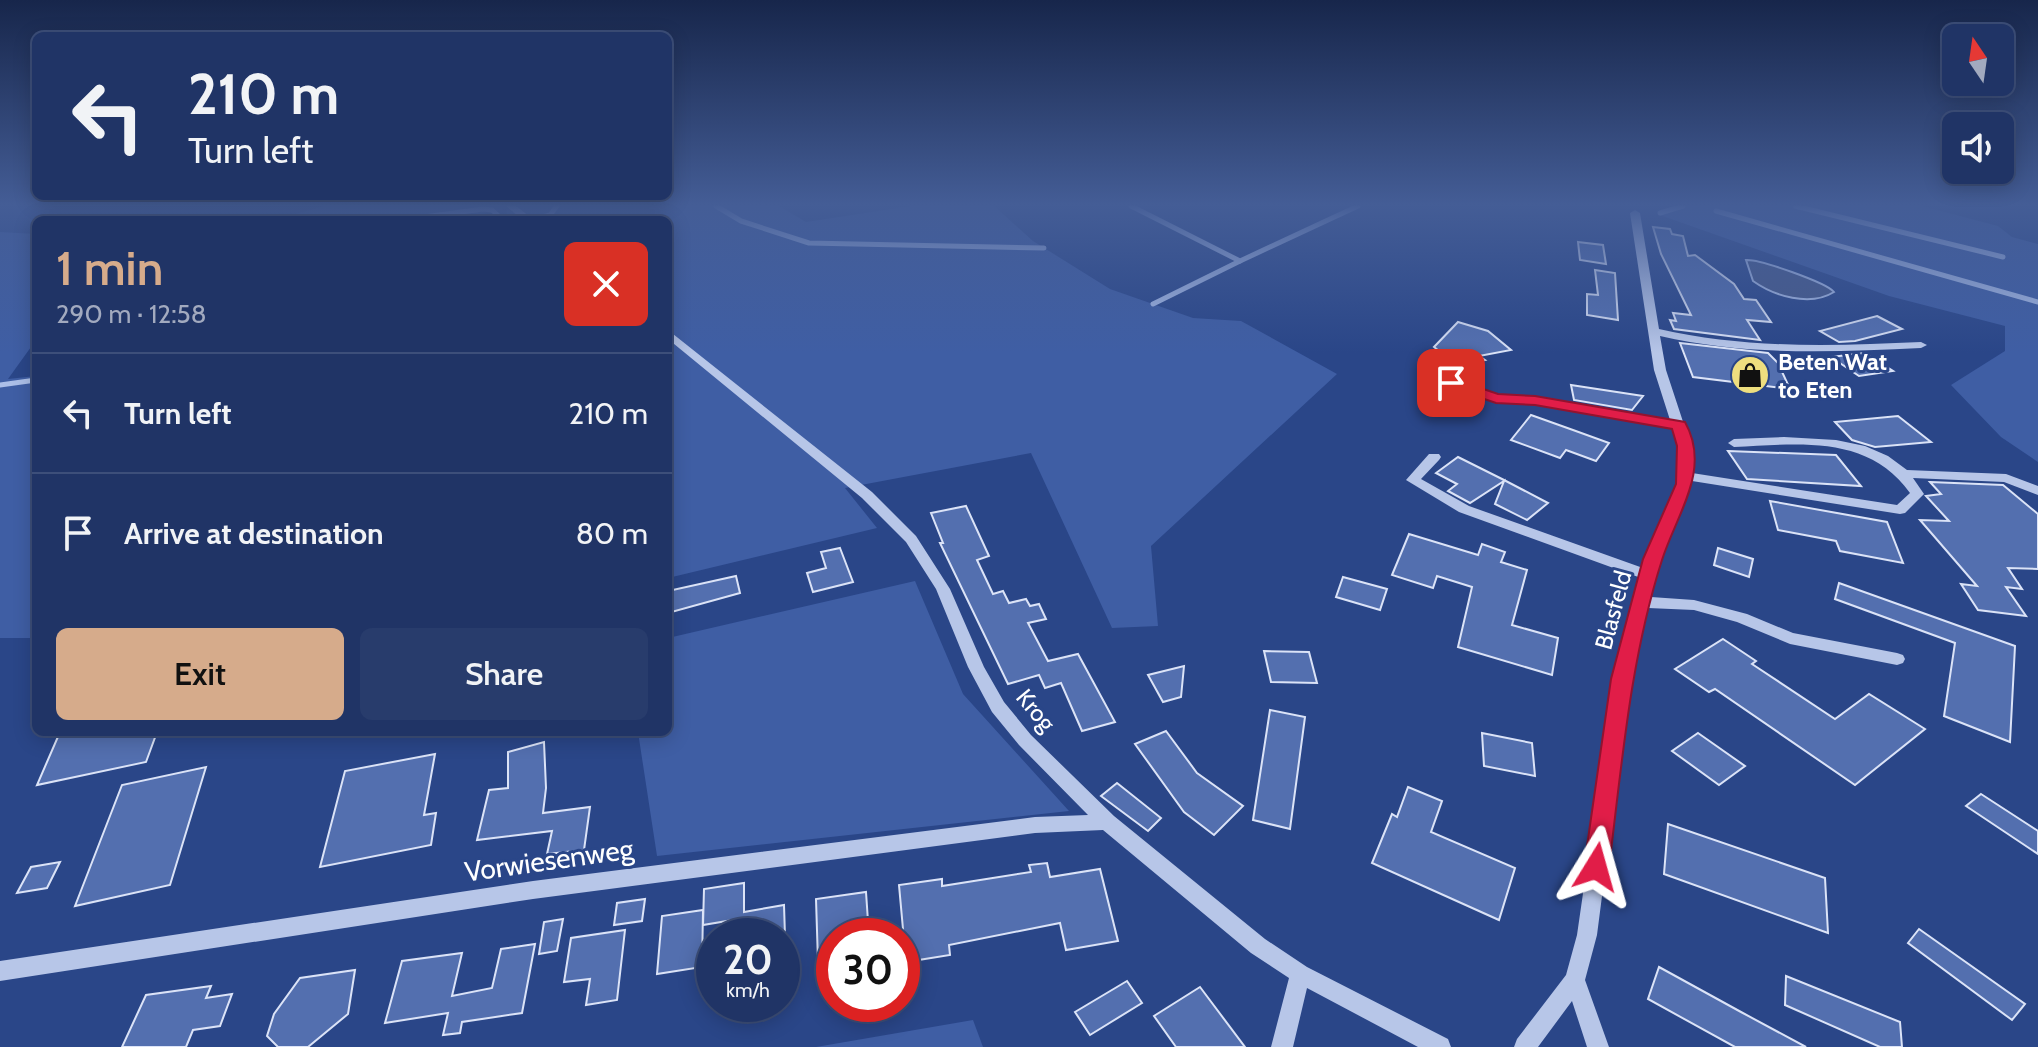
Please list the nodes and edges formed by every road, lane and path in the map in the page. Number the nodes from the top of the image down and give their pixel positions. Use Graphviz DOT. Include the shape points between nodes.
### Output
graph roads {
  1 [pos="1642,255"];
  2 [pos="1654,331"];
  3 [pos="672,336"];
  4 [pos="1921,345"];
  5 [pos="1451,383"];
  6 [pos="1679,425"];
  7 [pos="1734,443"];
  8 [pos="1434,457"];
  9 [pos="1904,474"];
  10 [pos="1685,476"];
  11 [pos="2038,491"];
  12 [pos="1651,576"];
  13 [pos="1643,602"];
  14 [pos="1897,659"];
  15 [pos="1107,822"];
  16 [pos="0,971"];
  17 [pos="1300,974"];
  18 [pos="1575,980"];
  19 [pos="1282,1047"];
  20 [pos="1440,1047"];
  21 [pos="1525,1047"];
  22 [pos="1598,1047"];
  1 -- 2 [label="street, Blasfeld"];
  2 -- 4 [label="street" via="1687,340 1787,350"];
  2 -- 6 [label="street, Blasfeld" via="1660,370"];
  3 -- 15 [label="street, Krog" via="867,495 911,539 932,567 998,707"];
  5 -- 6 [label="street" via="1496,399 1535,400"];
  6 -- 10 [label="street, Blasfeld"];
  7 -- 9 [label="street" via="1840,443 1893,463"];
  8 -- 12 [label="street" via="1413,480 1464,509"];
  9 -- 10 [label="street" via="1917,494 1900,510"];
  9 -- 11 [label="street" via="2006,478"];
  10 -- 12 [label="street, Blasfeld"];
  12 -- 13 [label="street, Blasfeld"];
  13 -- 14 [label="street" via="1694,605 1790,638"];
  13 -- 18 [label="street, Blasfeld" via="1622,679 1587,935"];
  15 -- 16 [label="street, Vorwiesenweg" via="1035,825 549,888"];
  15 -- 17 [label="street, Krog" via="1180,885"];
  17 -- 19 [label="street"];
  17 -- 20 [label="street, Krog"];
  18 -- 21 [label="street, Blasfeld"];
  18 -- 22 [label="street"];
}
